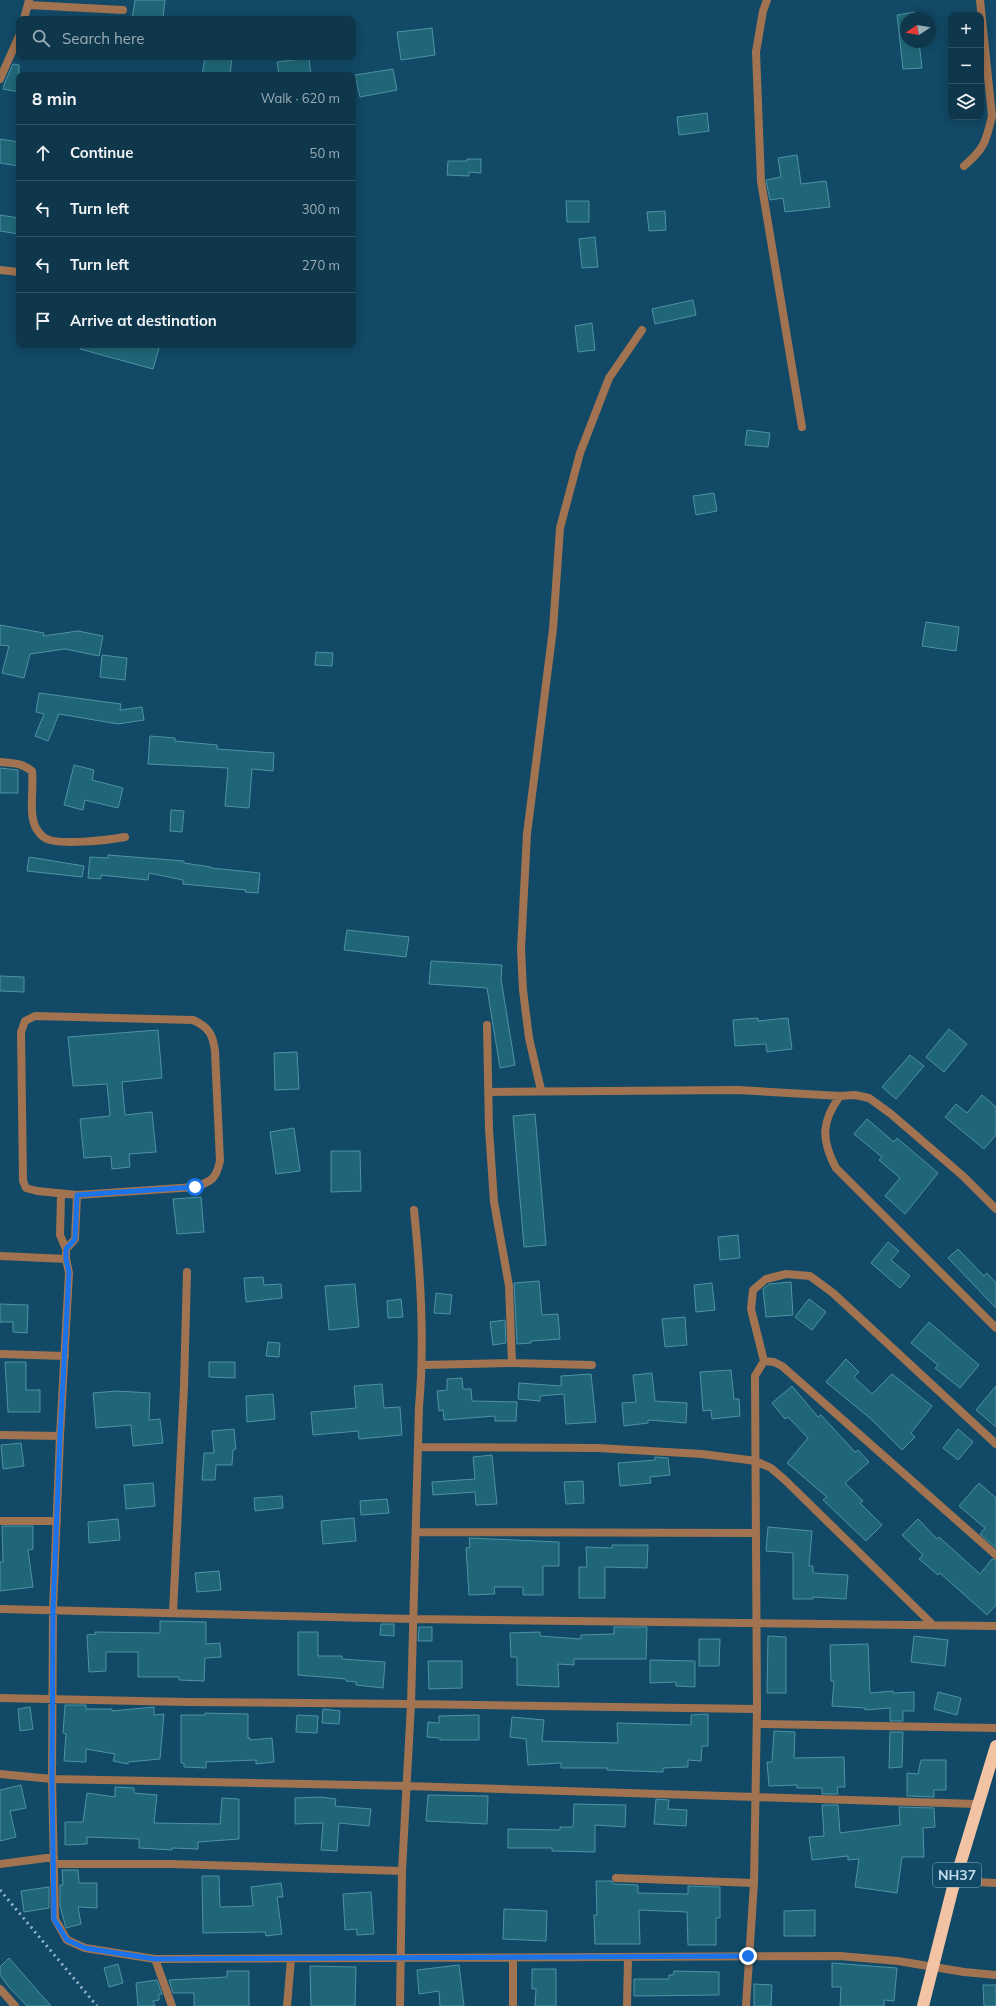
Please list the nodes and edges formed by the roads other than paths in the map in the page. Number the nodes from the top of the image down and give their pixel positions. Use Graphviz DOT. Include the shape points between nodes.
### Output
graph roads {
  1 [pos="767,0"];
  2 [pos="980,0"];
  3 [pos="28,3"];
  4 [pos="123,10"];
  5 [pos="25,16"];
  6 [pos="16,43"];
  7 [pos="0,79"];
  8 [pos="964,166"];
  9 [pos="0,270"];
  10 [pos="16,272"];
  11 [pos="642,330"];
  12 [pos="802,427"];
  13 [pos="0,762"];
  14 [pos="125,837"];
  15 [pos="487,1025"];
  16 [pos="541,1090"];
  17 [pos="488,1092"];
  18 [pos="840,1096"];
  19 [pos="61,1195"];
  20 [pos="77,1195"];
  21 [pos="996,1209"];
  22 [pos="414,1210"];
  23 [pos="66,1249"];
  24 [pos="0,1256"];
  25 [pos="66,1259"];
  26 [pos="187,1272"];
  27 [pos="996,1328"];
  28 [pos="0,1354"];
  29 [pos="64,1356"];
  30 [pos="764,1361"];
  31 [pos="512,1363"];
  32 [pos="423,1365"];
  33 [pos="592,1365"];
  34 [pos="0,1435"];
  35 [pos="60,1436"];
  36 [pos="996,1444"];
  37 [pos="418,1446"];
  38 [pos="756,1461"];
  39 [pos="0,1521"];
  40 [pos="57,1521"];
  41 [pos="416,1532"];
  42 [pos="755,1533"];
  43 [pos="996,1555"];
  44 [pos="0,1609"];
  45 [pos="53,1610"];
  46 [pos="173,1613"];
  47 [pos="413,1619"];
  48 [pos="756,1623"];
  49 [pos="932,1624"];
  50 [pos="996,1626"];
  51 [pos="0,1698"];
  52 [pos="53,1700"];
  53 [pos="411,1704"];
  54 [pos="757,1709"];
  55 [pos="757,1724"];
  56 [pos="996,1728"];
  57 [pos="996,1746"];
  58 [pos="0,1774"];
  59 [pos="52,1779"];
  60 [pos="407,1786"];
  61 [pos="756,1798"];
  62 [pos="977,1804"];
  63 [pos="54,1860"];
  64 [pos="0,1864"];
  65 [pos="402,1870"];
  66 [pos="616,1878"];
  67 [pos="955,1881"];
  68 [pos="754,1883"];
  69 [pos="996,1883"];
  70 [pos="748,1956"];
  71 [pos="400,1958"];
  72 [pos="513,1958"];
  73 [pos="628,1958"];
  74 [pos="155,1959"];
  75 [pos="292,1959"];
  76 [pos="932,1966"];
  77 [pos="996,1974"];
  78 [pos="0,1989"];
  79 [pos="15,2006"];
  80 [pos="172,2006"];
  81 [pos="287,2006"];
  82 [pos="400,2006"];
  83 [pos="513,2006"];
  84 [pos="627,2006"];
  85 [pos="746,2006"];
  86 [pos="923,2006"];
  1 -- 12 [label="street" via="756,52 761,181"];
  2 -- 8 [label="street" via="992,116 980,152"];
  3 -- 4 [label="street"];
  3 -- 5 [label="street"];
  6 -- 7 [label="street"];
  9 -- 10 [label="street"];
  11 -- 16 [label="street" via="609,378 580,453 560,528 553,629 527,834 521,949 529,1038"];
  13 -- 14 [label="street" via="26,766 32,771 34,788 31,812 34,825 44,838 57,842"];
  15 -- 17 [label="street"];
  16 -- 17 [label="street"];
  16 -- 18 [label="street" via="738,1090"];
  17 -- 31 [label="street" via="494,1202 510,1286"];
  18 -- 21 [label="street" via="855,1095 869,1098 963,1176"];
  18 -- 27 [label="street" via="826,1122 824,1138 827,1151 836,1168"];
  19 -- 20 [label="street"];
  19 -- 20 [label="street" via="26,1188 23,1181 21,1032 25,1021 35,1016 52,1016 193,1020 204,1024 213,1035 215,1051 220,1161 217,1174 209,1182 195,1187"];
  19 -- 23 [label="street" via="60,1235"];
  20 -- 23 [label="street" via="75,1239"];
  22 -- 32 [label="street" via="421,1280"];
  23 -- 25 [label="street"];
  24 -- 25 [label="street"];
  25 -- 29 [label="street" via="69,1272"];
  26 -- 46 [label="street"];
  28 -- 29 [label="street"];
  29 -- 35 [label="street"];
  30 -- 36 [label="street" via="751,1309 753,1290 766,1279 786,1274 810,1276 833,1293"];
  30 -- 38 [label="street" via="755,1376"];
  30 -- 43 [label="street" via="782,1366"];
  31 -- 32 [label="street"];
  31 -- 33 [label="street"];
  32 -- 37 [label="street"];
  34 -- 35 [label="street"];
  35 -- 40 [label="street"];
  37 -- 38 [label="street" via="597,1448 702,1454"];
  37 -- 41 [label="street"];
  38 -- 42 [label="street"];
  38 -- 49 [label="street" via="771,1468 791,1485"];
  39 -- 40 [label="street"];
  40 -- 45 [label="street"];
  41 -- 42 [label="street"];
  41 -- 47 [label="street"];
  42 -- 48 [label="street"];
  44 -- 45 [label="street"];
  45 -- 46 [label="street"];
  45 -- 52 [label="street"];
  46 -- 47 [label="street"];
  47 -- 48 [label="street"];
  47 -- 53 [label="street"];
  48 -- 49 [label="street"];
  48 -- 54 [label="street"];
  49 -- 50 [label="street"];
  51 -- 52 [label="street"];
  52 -- 53 [label="street"];
  52 -- 59 [label="street"];
  53 -- 54 [label="street"];
  53 -- 60 [label="street"];
  54 -- 55 [label="street"];
  55 -- 56 [label="street"];
  55 -- 61 [label="street"];
  57 -- 62 [label="highway, NH37"];
  58 -- 59 [label="street"];
  59 -- 60 [label="street"];
  59 -- 63 [label="street"];
  60 -- 61 [label="street"];
  60 -- 65 [label="street"];
  61 -- 62 [label="street"];
  61 -- 68 [label="street"];
  62 -- 67 [label="highway, NH37"];
  63 -- 64 [label="street"];
  63 -- 65 [label="street"];
  63 -- 74 [label="street" via="54,1919 67,1940 85,1948"];
  65 -- 71 [label="street"];
  66 -- 68 [label="street"];
  67 -- 69 [label="street"];
  67 -- 76 [label="highway, NH37"];
  68 -- 70 [label="street"];
  70 -- 73 [label="street"];
  70 -- 76 [label="street" via="840,1956 898,1960"];
  70 -- 85 [label="street"];
  71 -- 72 [label="street"];
  71 -- 75 [label="street"];
  71 -- 82 [label="street"];
  72 -- 73 [label="street"];
  72 -- 83 [label="street"];
  73 -- 84 [label="street"];
  74 -- 75 [label="street"];
  74 -- 80 [label="street"];
  75 -- 81 [label="street"];
  76 -- 77 [label="street"];
  76 -- 86 [label="highway, NH37"];
  78 -- 79 [label="street"];
}
